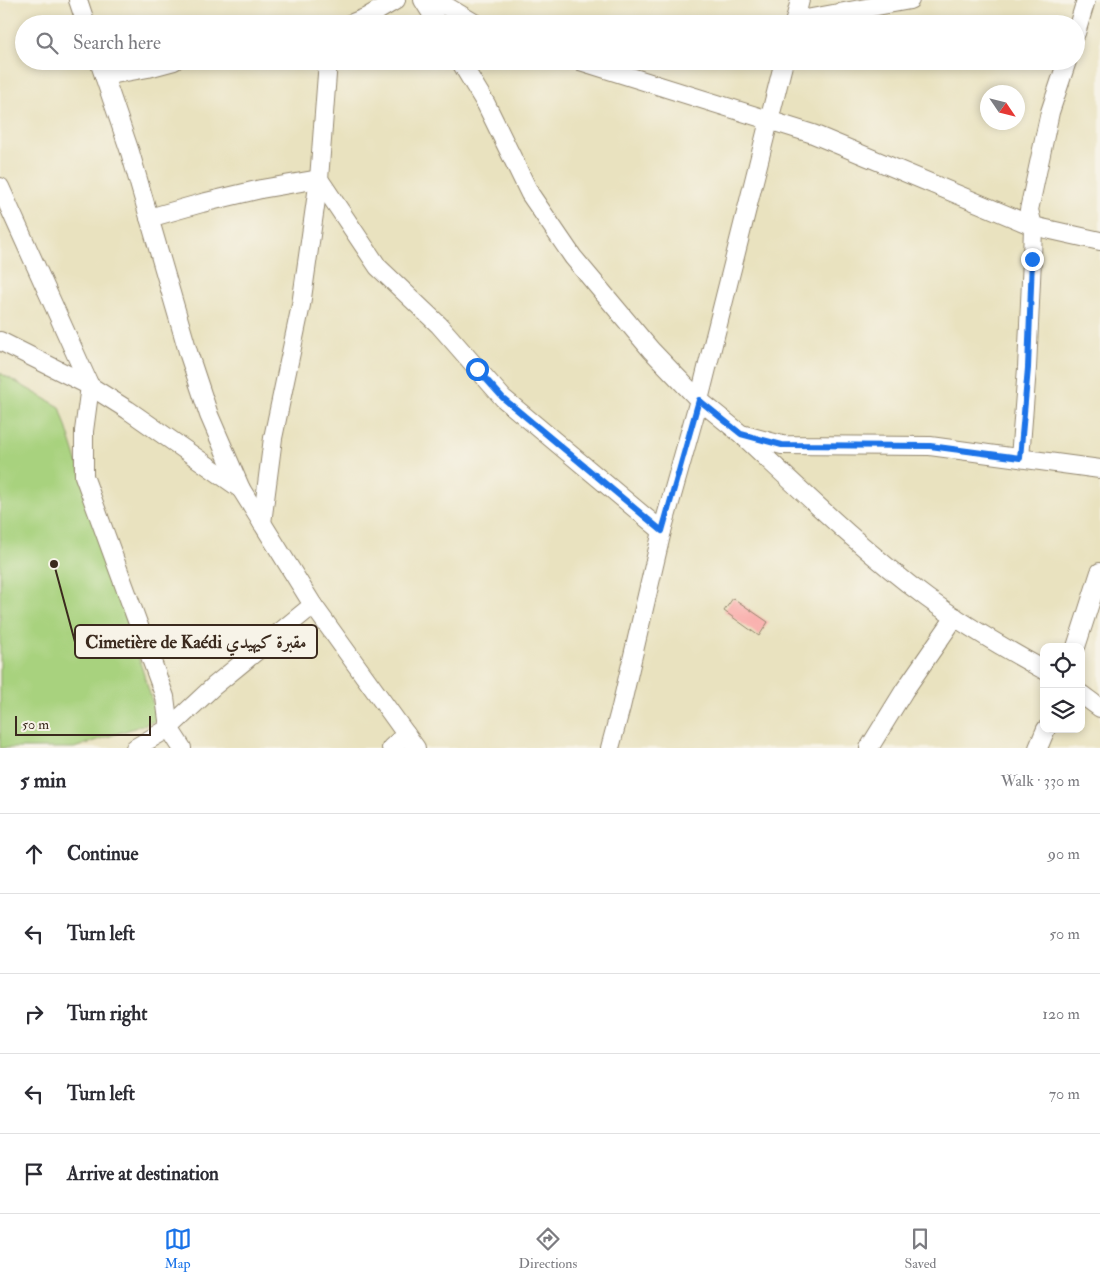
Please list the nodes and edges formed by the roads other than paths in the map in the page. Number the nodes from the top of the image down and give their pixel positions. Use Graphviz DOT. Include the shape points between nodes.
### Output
graph roads {
  1 [pos="78,0"];
  2 [pos="396,0"];
  3 [pos="423,0"];
  4 [pos="436,0"];
  5 [pos="800,0"];
  6 [pos="910,0"];
  7 [pos="1086,0"];
  8 [pos="83,15"];
  9 [pos="370,15"];
  10 [pos="432,15"];
  11 [pos="461,15"];
  12 [pos="796,15"];
  13 [pos="831,15"];
  14 [pos="1081,15"];
  15 [pos="102,70"];
  16 [pos="327,70"];
  17 [pos="465,70"];
  18 [pos="608,70"];
  19 [pos="782,70"];
  20 [pos="1064,70"];
  21 [pos="769,121"];
  22 [pos="319,179"];
  23 [pos="0,186"];
  24 [pos="149,218"];
  25 [pos="1033,226"];
  26 [pos="1100,241"];
  27 [pos="0,342"];
  28 [pos="90,386"];
  29 [pos="699,400"];
  30 [pos="741,434"];
  31 [pos="1020,458"];
  32 [pos="1100,469"];
  33 [pos="240,489"];
  34 [pos="262,523"];
  35 [pos="662,531"];
  36 [pos="1100,572"];
  37 [pos="312,605"];
  38 [pos="955,617"];
  39 [pos="1077,643"];
  40 [pos="1040,668"];
  41 [pos="1085,697"];
  42 [pos="1100,708"];
  43 [pos="169,728"];
  44 [pos="1044,733"];
  45 [pos="411,741"];
  46 [pos="135,748"];
  47 [pos="182,748"];
  48 [pos="391,748"];
  49 [pos="610,748"];
  50 [pos="868,748"];
  51 [pos="1038,748"];
  1 -- 8 [label="street"];
  2 -- 9 [label="street"];
  3 -- 10 [label="street"];
  4 -- 11 [label="street"];
  5 -- 12 [label="street"];
  6 -- 13 [label="street"];
  7 -- 14 [label="street"];
  15 -- 24 [label="street"];
  16 -- 22 [label="street"];
  17 -- 29 [label="street" via="486,104 530,194 573,258 651,350"];
  18 -- 21 [label="street"];
  19 -- 21 [label="street"];
  20 -- 25 [label="street" via="1050,112 1029,210"];
  21 -- 25 [label="street" via="813,134"];
  21 -- 29 [label="street"];
  22 -- 24 [label="street" via="261,189"];
  22 -- 34 [label="street" via="301,305 273,438"];
  22 -- 35 [label="street" via="378,267 439,325 503,398"];
  23 -- 28 [label="street"];
  24 -- 33 [label="street" via="192,363"];
  25 -- 26 [label="street"];
  25 -- 31 [label="street" via="1028,368"];
  27 -- 28 [label="street"];
  28 -- 33 [label="street"];
  28 -- 43 [label="street" via="84,431 84,476 165,697"];
  29 -- 30 [label="street"];
  29 -- 35 [label="street"];
  30 -- 31 [label="street" via="782,445 930,446"];
  30 -- 38 [label="street" via="835,523"];
  31 -- 32 [label="street"];
  33 -- 34 [label="street"];
  34 -- 37 [label="street"];
  35 -- 49 [label="street"];
  36 -- 39 [label="street"];
  37 -- 43 [label="street"];
  37 -- 45 [label="street"];
  38 -- 40 [label="street"];
  38 -- 50 [label="street"];
  41 -- 42 [label="street"];
  43 -- 46 [label="street"];
  43 -- 47 [label="street"];
  44 -- 51 [label="street"];
  45 -- 48 [label="street"];
}
